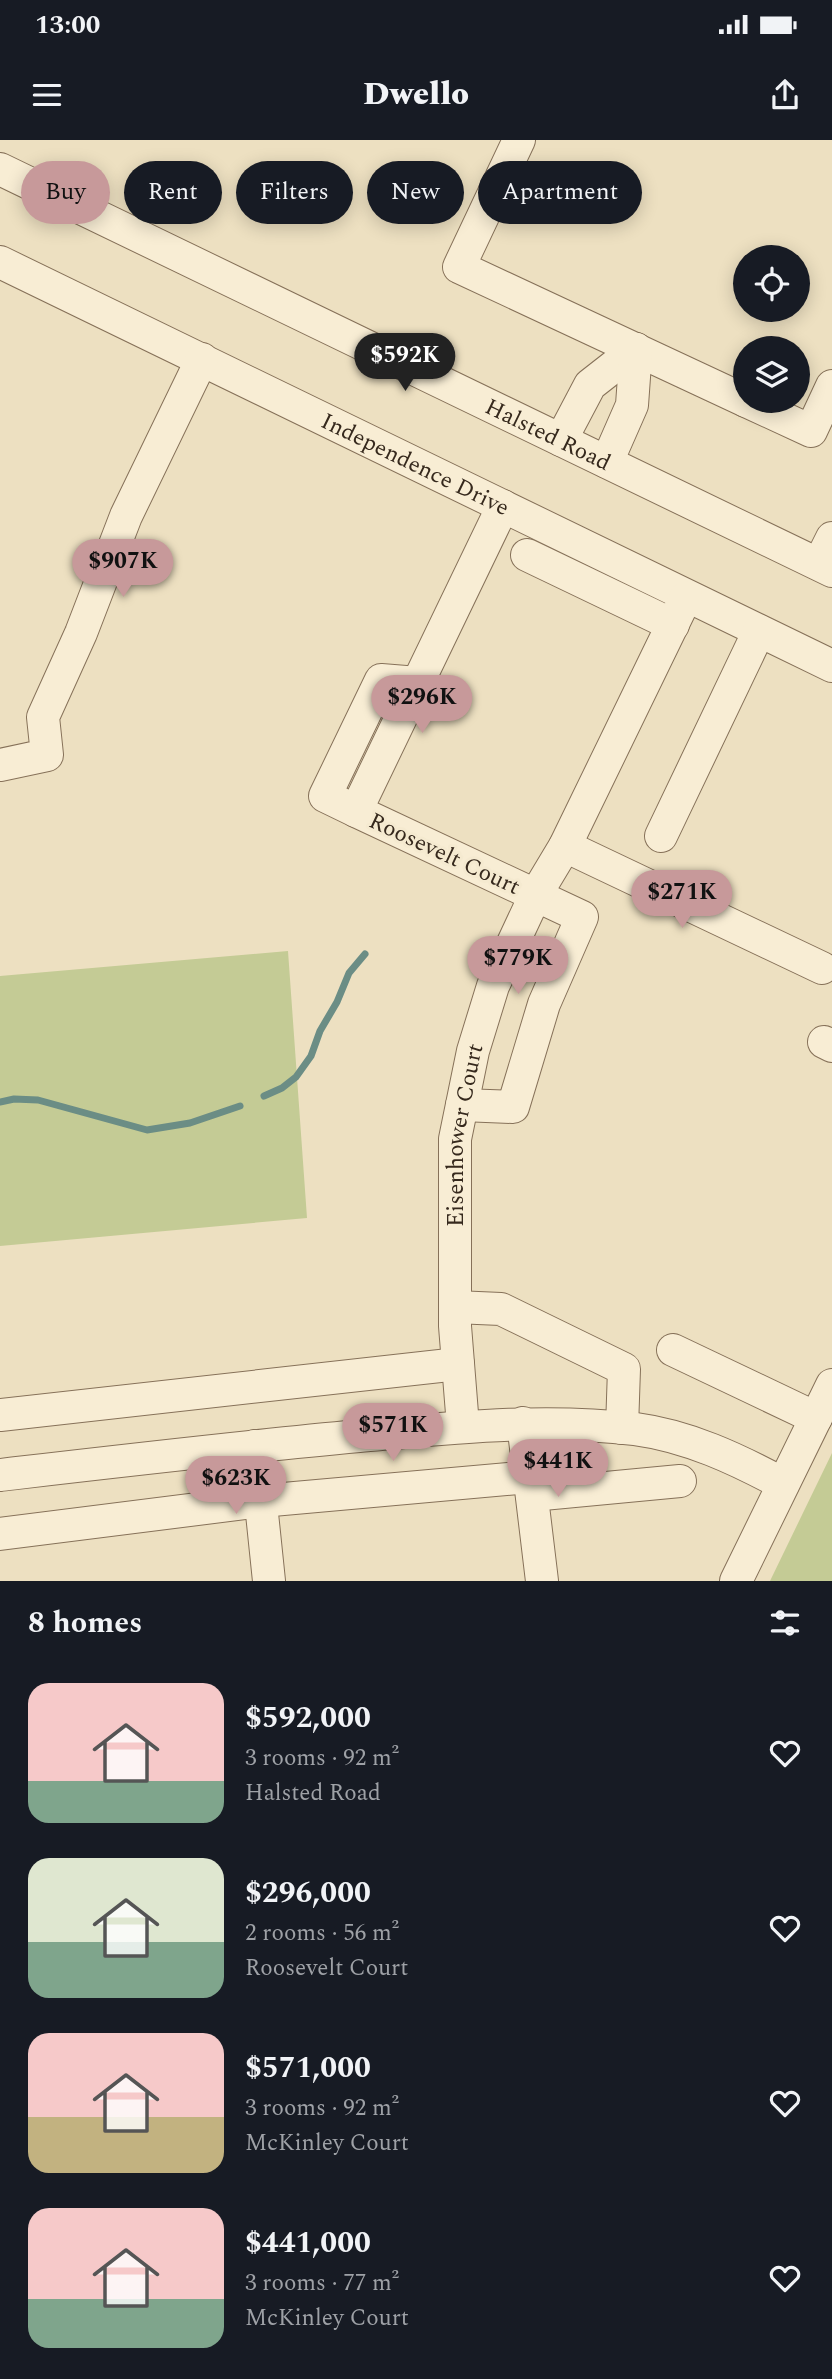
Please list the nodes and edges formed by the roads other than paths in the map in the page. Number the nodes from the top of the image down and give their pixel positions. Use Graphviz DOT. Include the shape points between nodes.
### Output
graph roads {
  1 [pos="519,140"];
  2 [pos="0,169"];
  3 [pos="0,262"];
  4 [pos="636,349"];
  5 [pos="202,359"];
  6 [pos="832,386"];
  7 [pos="733,395"];
  8 [pos="772,413"];
  9 [pos="561,440"];
  10 [pos="607,462"];
  11 [pos="503,506"];
  12 [pos="527,555"];
  13 [pos="828,558"];
  14 [pos="686,597"];
  15 [pos="673,625"];
  16 [pos="759,631"];
  17 [pos="832,666"];
  18 [pos="0,765"];
  19 [pos="661,836"];
  20 [pos="565,846"];
  21 [pos="535,896"];
  22 [pos="822,968"];
  23 [pos="462,1105"];
  24 [pos="455,1307"];
  25 [pos="673,1350"];
  26 [pos="458,1363"];
  27 [pos="832,1385"];
  28 [pos="0,1415"];
  29 [pos="816,1418"];
  30 [pos="523,1423"];
  31 [pos="463,1426"];
  32 [pos="622,1429"];
  33 [pos="255,1446"];
  34 [pos="0,1475"];
  35 [pos="680,1481"];
  36 [pos="783,1484"];
  37 [pos="530,1486"];
  38 [pos="261,1501"];
  39 [pos="0,1534"];
  40 [pos="269,1581"];
  41 [pos="542,1581"];
  42 [pos="736,1581"];
  1 -- 4 [label="street" via="459,267"];
  2 -- 9 [label="street, Halsted Road"];
  3 -- 5 [label="street, Independence Drive"];
  4 -- 7 [label="street"];
  4 -- 9 [label="street" via="590,385"];
  4 -- 10 [label="street" via="632,405"];
  5 -- 11 [label="street, Independence Drive"];
  5 -- 18 [label="street" via="126,516 82,633 43,717 47,755"];
  6 -- 8 [label="street" via="811,431"];
  9 -- 10 [label="street, Halsted Road"];
  10 -- 13 [label="street, Halsted Road"];
  11 -- 14 [label="street, Independence Drive"];
  11 -- 21 [label="street, Roosevelt Court" via="356,811"];
  12 -- 15 [label="street"];
  14 -- 15 [label="street, Eisenhower Court"];
  14 -- 16 [label="street, Independence Drive"];
  15 -- 20 [label="street, Eisenhower Court"];
  16 -- 17 [label="street, Independence Drive"];
  16 -- 19 [label="street"];
  20 -- 21 [label="street, Eisenhower Court"];
  20 -- 22 [label="street"];
  21 -- 23 [label="street, Eisenhower Court" via="493,986"];
  21 -- 23 [label="street, Roosevelt Court" via="582,917 544,1004 513,1107"];
  23 -- 24 [label="street, Eisenhower Court" via="455,1139"];
  24 -- 26 [label="street, Eisenhower Court"];
  24 -- 32 [label="street" via="501,1309 624,1368"];
  25 -- 29 [label="street"];
  26 -- 28 [label="street"];
  26 -- 31 [label="street, Eisenhower Court"];
  27 -- 29 [label="street"];
  29 -- 36 [label="street"];
  30 -- 31 [label="street"];
  30 -- 32 [label="street"];
  30 -- 37 [label="street"];
  31 -- 33 [label="street"];
  32 -- 36 [label="street" via="693,1442"];
  33 -- 34 [label="street"];
  33 -- 38 [label="street"];
  35 -- 37 [label="street"];
  36 -- 42 [label="street"];
  37 -- 38 [label="street"];
  37 -- 41 [label="street"];
  38 -- 39 [label="street"];
  38 -- 40 [label="street"];
}
